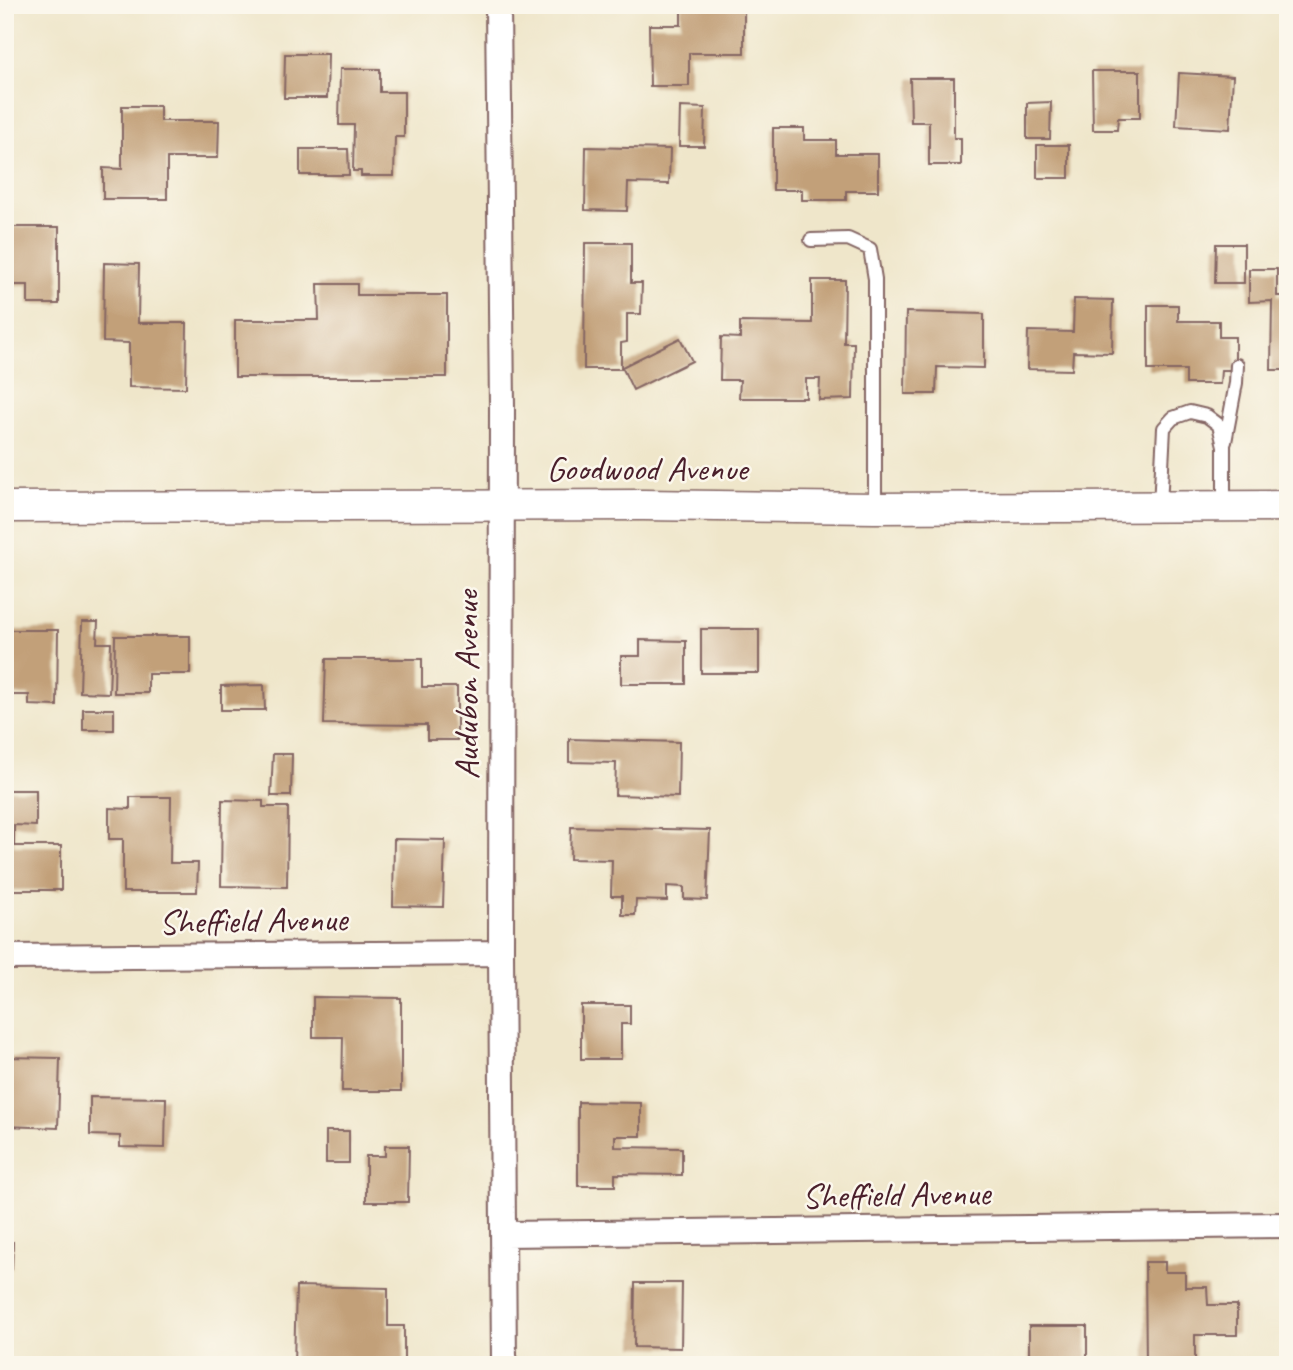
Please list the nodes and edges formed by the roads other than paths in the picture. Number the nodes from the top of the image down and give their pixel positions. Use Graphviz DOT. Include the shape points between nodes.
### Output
graph roads {
  1 [pos="498,5"];
  2 [pos="811,240"];
  3 [pos="1237,365"];
  4 [pos="1224,446"];
  5 [pos="501,506"];
  6 [pos="1224,506"];
  7 [pos="1288,506"];
  8 [pos="5,507"];
  9 [pos="1160,507"];
  10 [pos="875,509"];
  11 [pos="501,953"];
  12 [pos="5,957"];
  13 [pos="1288,1225"];
  14 [pos="505,1234"];
  15 [pos="504,1365"];
  1 -- 5 [label="street, Audubon Avenue"];
  2 -- 10 [label="lane" via="848,239 870,249 875,279"];
  3 -- 4 [label="lane"];
  4 -- 6 [label="lane"];
  4 -- 9 [label="lane" via="1219,425 1207,416 1190,412 1173,418 1164,428"];
  5 -- 8 [label="street, Goodwood Avenue"];
  5 -- 10 [label="street, Goodwood Avenue"];
  5 -- 11 [label="street, Audubon Avenue"];
  6 -- 7 [label="street, Goodwood Avenue"];
  6 -- 9 [label="street, Goodwood Avenue"];
  9 -- 10 [label="street, Goodwood Avenue"];
  11 -- 12 [label="street, Sheffield Avenue"];
  11 -- 14 [label="street, Audubon Avenue"];
  13 -- 14 [label="street, Sheffield Avenue"];
  14 -- 15 [label="street, Audubon Avenue"];
}
